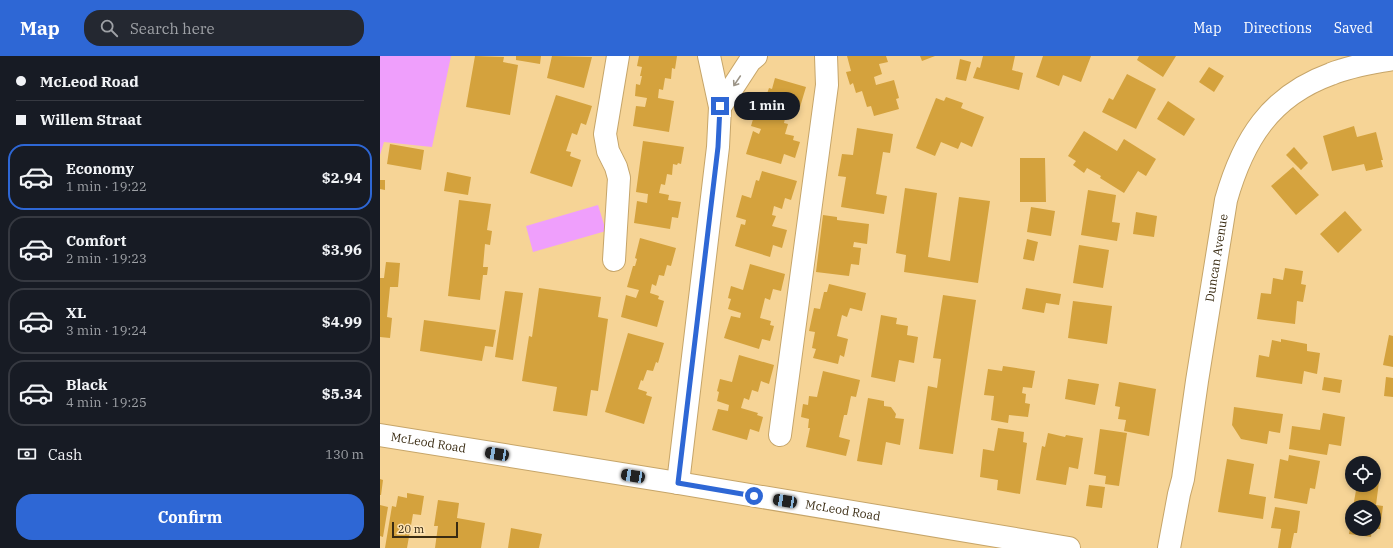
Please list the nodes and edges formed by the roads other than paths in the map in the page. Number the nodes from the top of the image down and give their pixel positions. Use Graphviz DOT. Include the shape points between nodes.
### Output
graph roads {
  1 [pos="618,56"];
  2 [pos="709,56"];
  3 [pos="756,56"];
  4 [pos="826,56"];
  5 [pos="1393,59"];
  6 [pos="720,106"];
  7 [pos="614,260"];
  8 [pos="380,435"];
  9 [pos="780,435"];
  10 [pos="678,483"];
  11 [pos="1069,548"];
  12 [pos="1169,548"];
  1 -- 7 [label="street" via="605,129 608,151 619,178"];
  2 -- 6 [label="street"];
  3 -- 6 [label="street, one-way"];
  4 -- 9 [label="street" via="827,85"];
  5 -- 12 [label="street, Duncan Avenue" via="1331,73 1293,93 1273,109 1243,152 1226,200 1196,381 1184,479"];
  6 -- 10 [label="street" via="718,147"];
  8 -- 10 [label="street, McLeod Road"];
  10 -- 11 [label="street, McLeod Road"];
}
